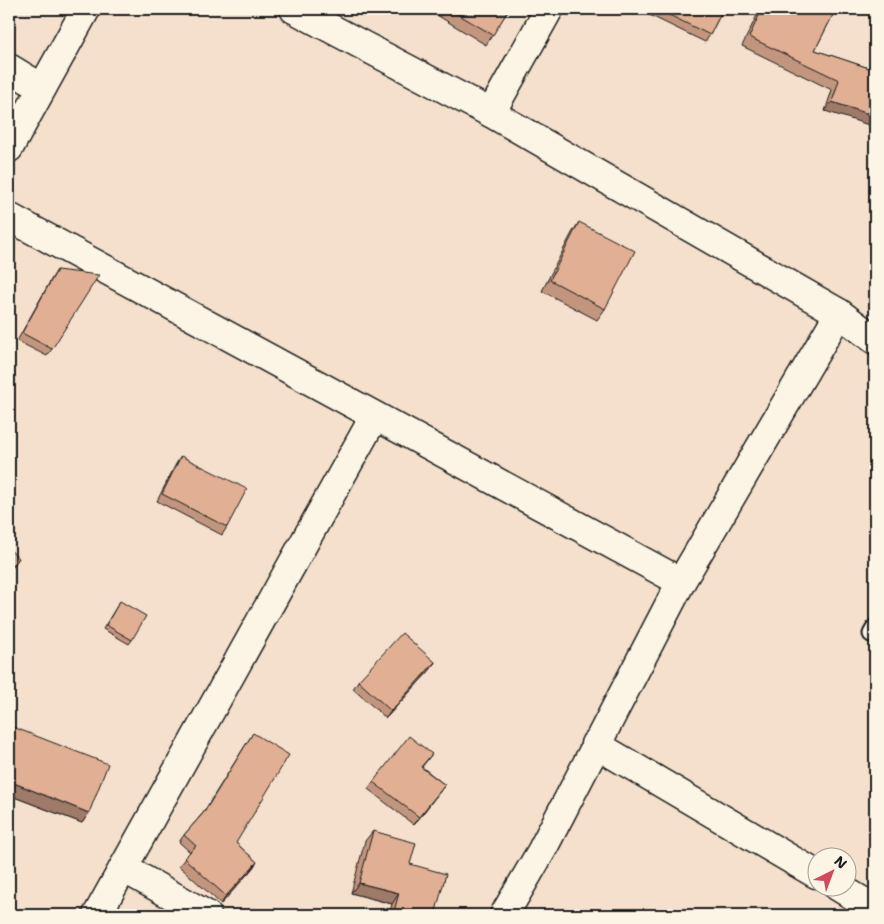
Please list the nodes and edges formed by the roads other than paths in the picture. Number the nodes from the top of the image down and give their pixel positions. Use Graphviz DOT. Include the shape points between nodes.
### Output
graph roads {
  1 [pos="86,9"];
  2 [pos="294,9"];
  3 [pos="549,9"];
  4 [pos="9,68"];
  5 [pos="42,88"];
  6 [pos="491,113"];
  7 [pos="9,148"];
  8 [pos="9,217"];
  9 [pos="838,313"];
  10 [pos="875,340"];
  11 [pos="374,417"];
  12 [pos="680,582"];
  13 [pos="596,744"];
  14 [pos="123,868"];
  15 [pos="806,868"];
  16 [pos="854,896"];
  17 [pos="875,908"];
  18 [pos="97,915"];
  19 [pos="207,915"];
  20 [pos="504,915"];
  1 -- 5 [label="street"];
  2 -- 6 [label="street"];
  3 -- 6 [label="street"];
  4 -- 5 [label="street"];
  5 -- 7 [label="street"];
  6 -- 9 [label="street"];
  8 -- 11 [label="street"];
  9 -- 10 [label="street"];
  9 -- 12 [label="street"];
  11 -- 12 [label="street"];
  11 -- 14 [label="street"];
  12 -- 13 [label="street"];
  13 -- 15 [label="street"];
  13 -- 20 [label="street" via="542,850"];
  14 -- 18 [label="street"];
  14 -- 19 [label="street"];
  16 -- 17 [label="street"];
}
